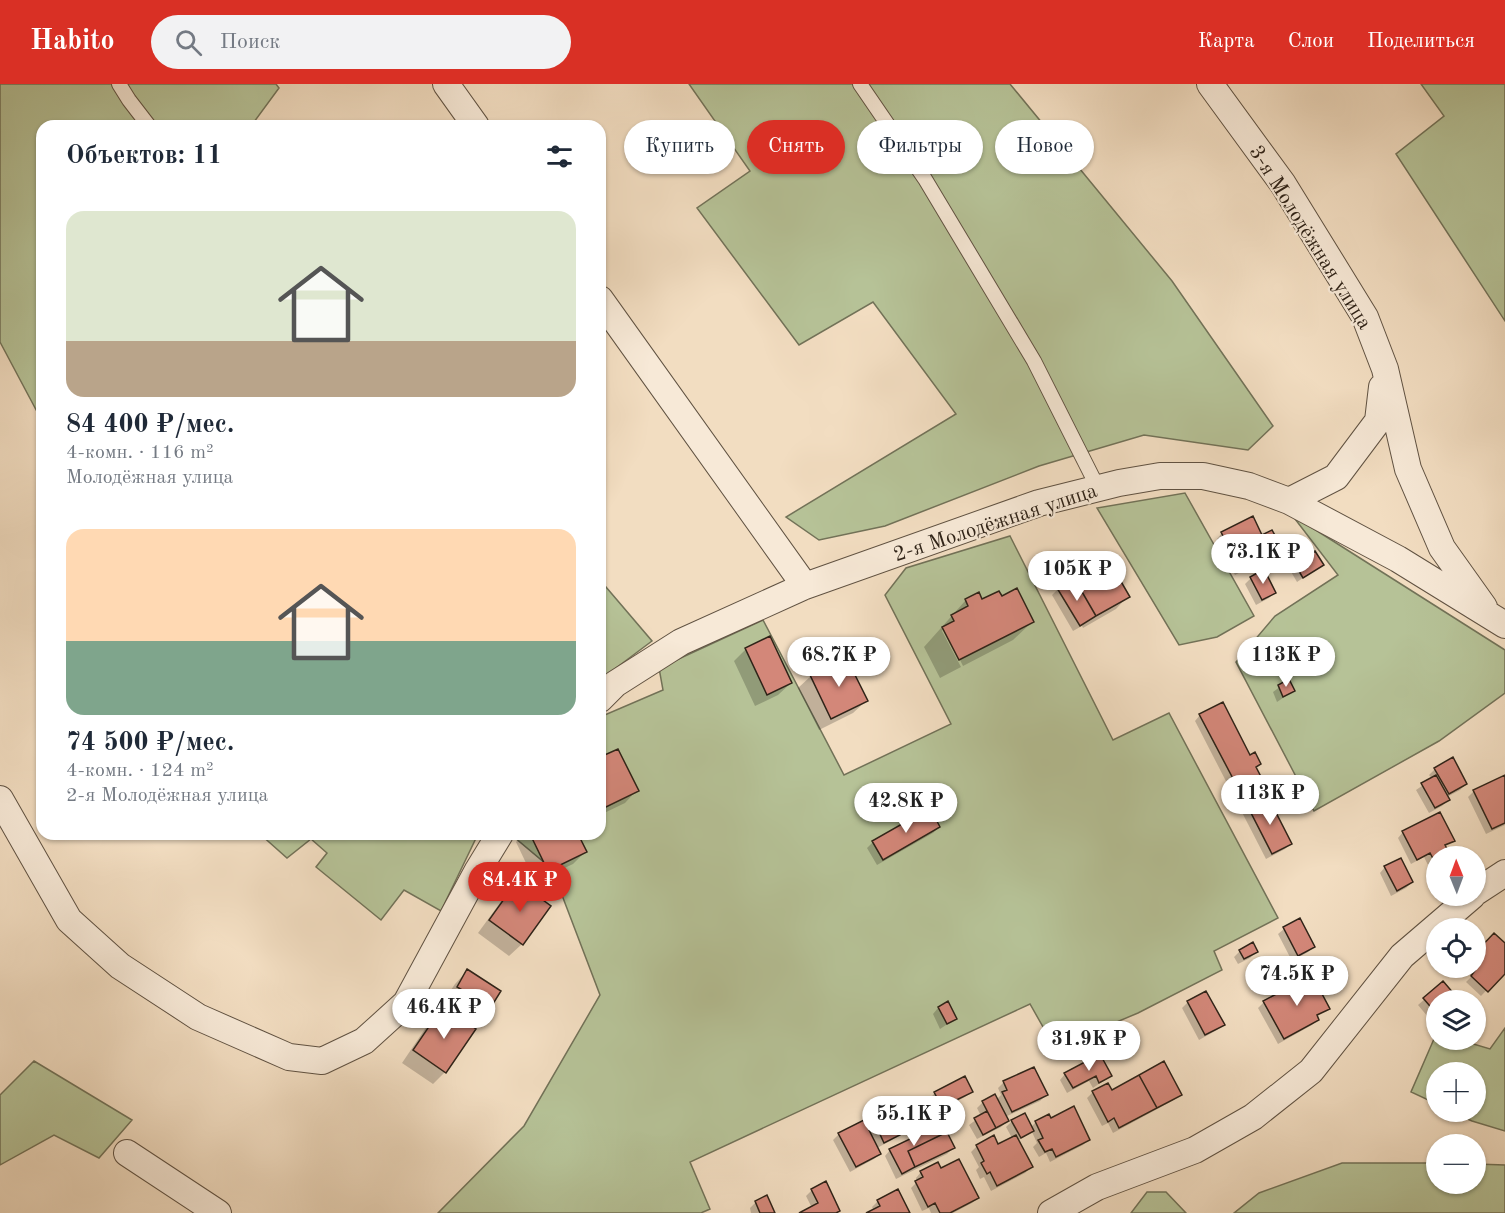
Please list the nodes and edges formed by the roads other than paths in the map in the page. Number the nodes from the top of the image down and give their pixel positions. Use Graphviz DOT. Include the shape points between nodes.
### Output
graph roads {
  1 [pos="119,84"];
  2 [pos="446,84"];
  3 [pos="860,84"];
  4 [pos="1210,84"];
  5 [pos="144,120"];
  6 [pos="472,120"];
  7 [pos="606,307"];
  8 [pos="1385,369"];
  9 [pos="1098,488"];
  10 [pos="1289,501"];
  11 [pos="805,586"];
  12 [pos="1499,622"];
  13 [pos="606,693"];
  14 [pos="0,800"];
  15 [pos="496,840"];
  16 [pos="1505,873"];
  17 [pos="1486,885"];
  18 [pos="1460,906"];
  19 [pos="127,1153"];
  20 [pos="218,1213"];
  21 [pos="1051,1213"];
  1 -- 5 [label="lane"];
  2 -- 6 [label="street"];
  3 -- 9 [label="lane" via="925,178 1034,361"];
  4 -- 8 [label="street, 3-я Молодёжная улица" via="1282,184 1365,318"];
  7 -- 11 [label="street"];
  8 -- 10 [label="street, 3-я Молодёжная улица" via="1378,421 1336,477"];
  8 -- 12 [label="street" via="1408,469 1442,548"];
  9 -- 10 [label="street, 2-я Молодёжная улица" via="1160,476 1203,476 1249,486"];
  9 -- 11 [label="street, 2-я Молодёжная улица" via="1039,503"];
  10 -- 12 [label="street, 2-я Молодёжная улица" via="1398,559"];
  11 -- 13 [label="street, 2-я Молодёжная улица" via="681,642"];
  14 -- 15 [label="street" via="69,920 120,966 198,1017 289,1057 322,1061 364,1041 406,1003"];
  16 -- 17 [label="street"];
  18 -- 21 [label="street" via="1402,956 1311,1071 1253,1117 1195,1150 1097,1187"];
  19 -- 20 [label="street"];
}
